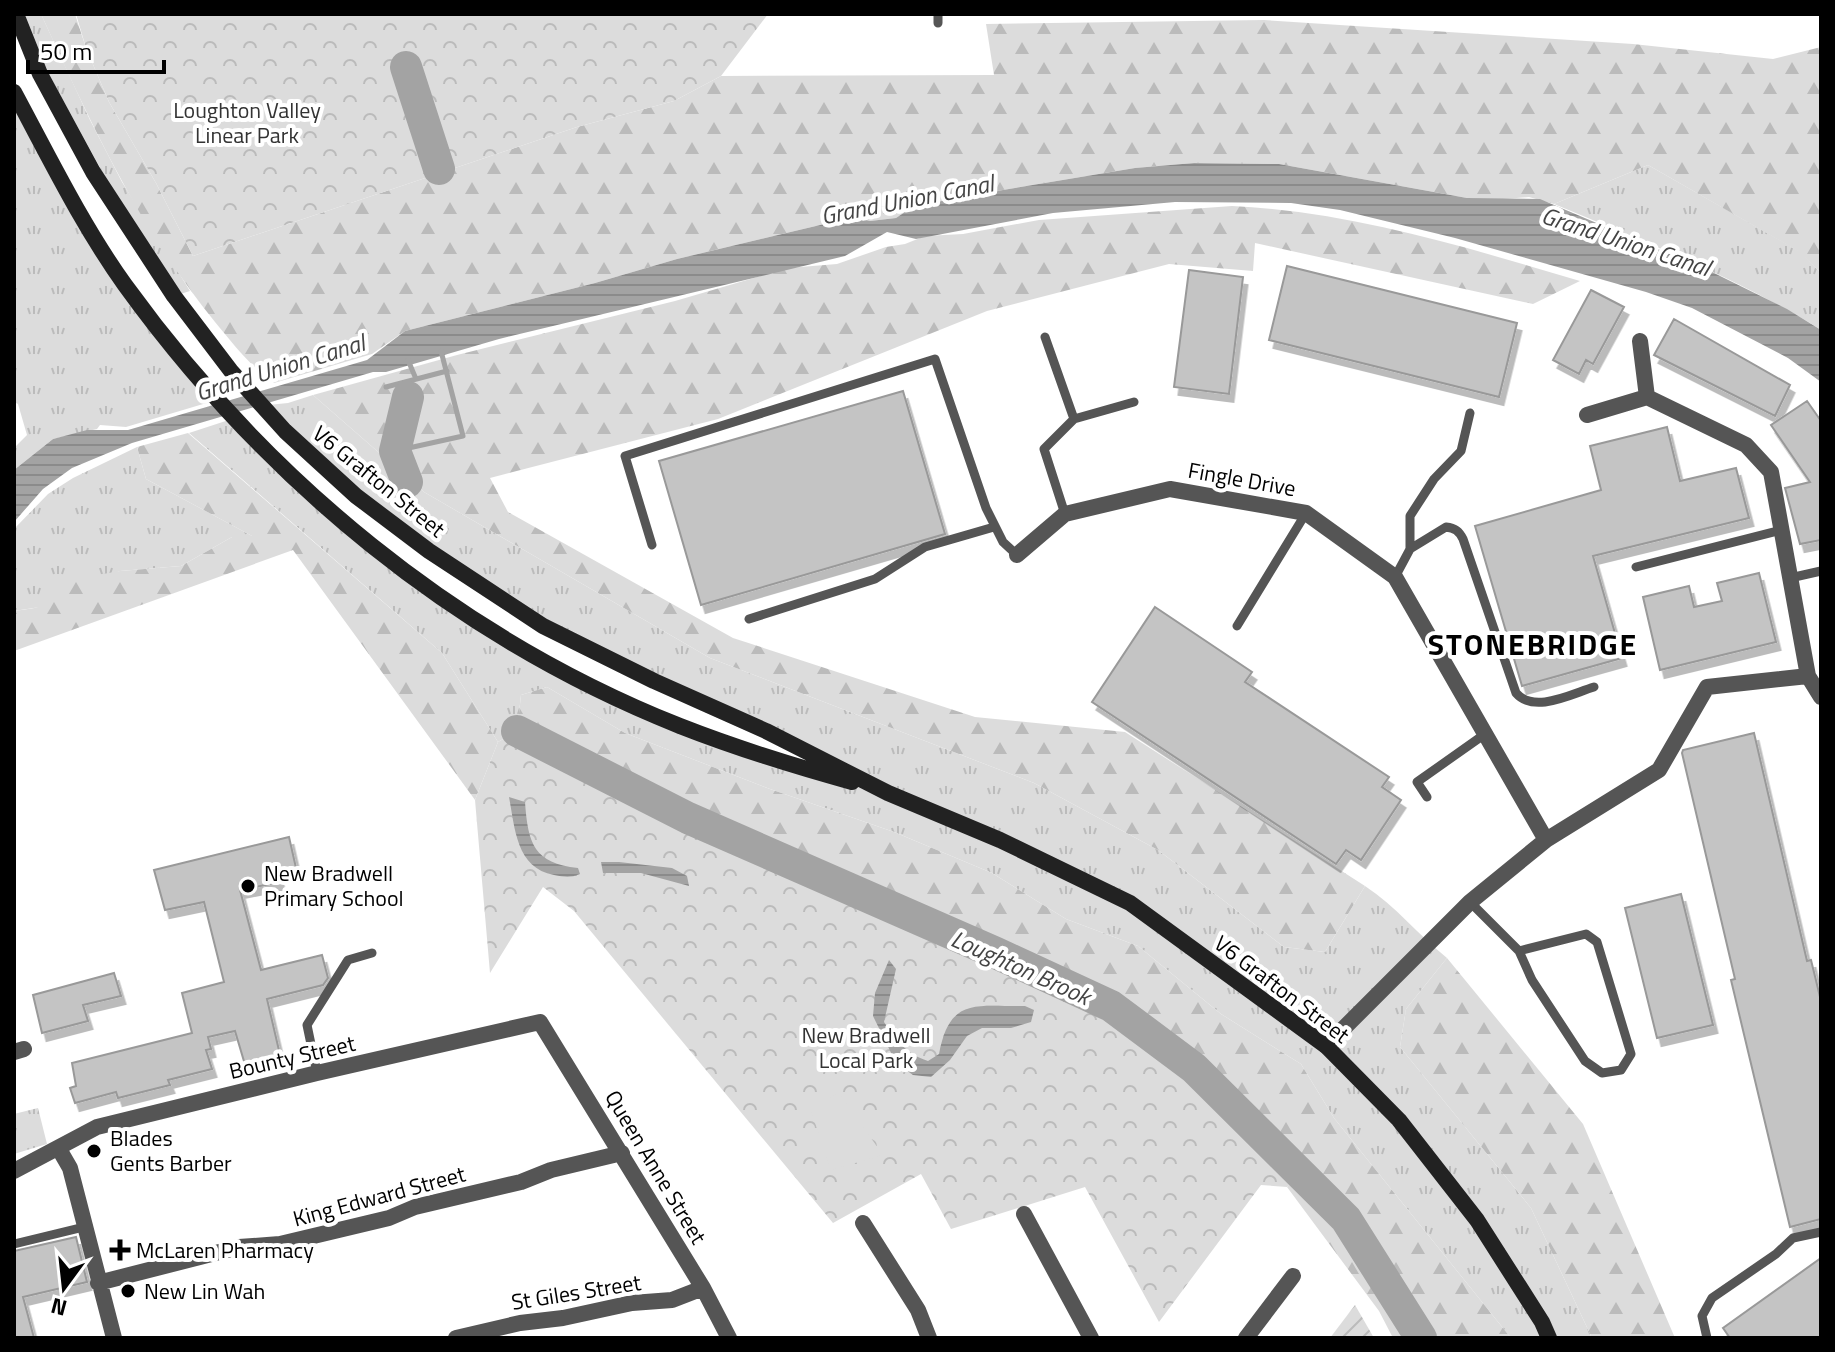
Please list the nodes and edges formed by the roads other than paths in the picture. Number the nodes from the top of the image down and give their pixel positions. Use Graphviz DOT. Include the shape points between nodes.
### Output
graph roads {
  1 [pos="16,14"];
  2 [pos="14,92"];
  3 [pos="1045,337"];
  4 [pos="1640,341"];
  5 [pos="1647,397"];
  6 [pos="1134,402"];
  7 [pos="1470,413"];
  8 [pos="1587,415"];
  9 [pos="1074,419"];
  10 [pos="1306,513"];
  11 [pos="1065,514"];
  12 [pos="994,527"];
  13 [pos="1781,530"];
  14 [pos="652,545"];
  15 [pos="1410,549"];
  16 [pos="1017,555"];
  17 [pos="1636,567"];
  18 [pos="1821,571"];
  19 [pos="1395,577"];
  20 [pos="1790,578"];
  21 [pos="749,619"];
  22 [pos="1237,626"];
  23 [pos="1808,676"];
  24 [pos="1594,687"];
  25 [pos="1821,697"];
  26 [pos="1485,734"];
  27 [pos="888,793"];
  28 [pos="1427,797"];
  29 [pos="1546,840"];
  30 [pos="1470,902"];
  31 [pos="1519,951"];
  32 [pos="372,953"];
  33 [pos="540,1022"];
  34 [pos="1326,1046"];
  35 [pos="317,1073"];
  36 [pos="59,1149"];
  37 [pos="622,1153"];
  38 [pos="14,1171"];
  39 [pos="1024,1214"];
  40 [pos="863,1223"];
  41 [pos="84,1227"];
  42 [pos="1821,1232"];
  43 [pos="14,1244"];
  44 [pos="1293,1276"];
  45 [pos="98,1283"];
  46 [pos="703,1288"];
  47 [pos="114,1338"];
  48 [pos="456,1338"];
  49 [pos="729,1338"];
  50 [pos="929,1338"];
  51 [pos="1091,1338"];
  52 [pos="1246,1338"];
  53 [pos="1549,1338"];
  54 [pos="1707,1338"];
  1 -- 27 [label="street, V6 Grafton Street" via="40,74 93,172 174,296 274,419 356,496 543,626"];
  2 -- 27 [label="street, V6 Grafton Street" via="124,284 245,431 362,540 501,636 588,684 762,756"];
  3 -- 9 [label="lane"];
  4 -- 5 [label="street"];
  5 -- 8 [label="street"];
  5 -- 13 [label="street" via="1746,445 1771,472"];
  6 -- 9 [label="lane"];
  7 -- 15 [label="lane" via="1461,451 1410,516"];
  9 -- 11 [label="lane" via="1044,449"];
  10 -- 11 [label="street, Fingle Drive" via="1170,489"];
  10 -- 19 [label="street, Fingle Drive"];
  10 -- 22 [label="lane"];
  11 -- 16 [label="street, Fingle Drive"];
  12 -- 14 [label="lane" via="935,359 625,456"];
  12 -- 16 [label="lane"];
  12 -- 21 [label="lane" via="925,547 875,579"];
  13 -- 17 [label="lane"];
  13 -- 20 [label="street"];
  15 -- 19 [label="lane"];
  15 -- 24 [label="lane" via="1446,527 1459,532 1520,698 1536,704"];
  18 -- 20 [label="lane"];
  19 -- 26 [label="street, Fingle Drive"];
  20 -- 23 [label="street"];
  23 -- 25 [label="street"];
  23 -- 29 [label="street" via="1707,687 1659,770"];
  26 -- 28 [label="lane" via="1417,782"];
  26 -- 29 [label="street, Fingle Drive"];
  27 -- 34 [label="street, V6 Grafton Street" via="1130,903"];
  29 -- 30 [label="street"];
  30 -- 31 [label="lane"];
  30 -- 34 [label="street"];
  31 -- 31 [label="lane" via="1586,934 1597,942 1631,1054 1621,1070 1602,1073 1585,1061"];
  32 -- 35 [label="lane" via="348,960 307,1025"];
  33 -- 35 [label="street, Bounty Street"];
  33 -- 37 [label="street, Queen Anne Street"];
  34 -- 53 [label="street, V6 Grafton Street" via="1399,1120 1477,1220"];
  35 -- 36 [label="street, Bounty Street" via="97,1127"];
  36 -- 38 [label="street, Bounty Street"];
  36 -- 41 [label="street" via="70,1168"];
  37 -- 45 [label="street, King Edward Street" via="389,1218 280,1244 239,1247"];
  37 -- 46 [label="street, Queen Anne Street"];
  39 -- 51 [label="street"];
  40 -- 50 [label="street" via="918,1310"];
  41 -- 43 [label="lane"];
  41 -- 45 [label="street"];
  42 -- 54 [label="lane" via="1793,1238 1712,1298 1702,1316"];
  44 -- 52 [label="street"];
  45 -- 47 [label="street"];
  46 -- 48 [label="street, St Giles Street" via="672,1300"];
  46 -- 49 [label="street, Queen Anne Street"];
}
